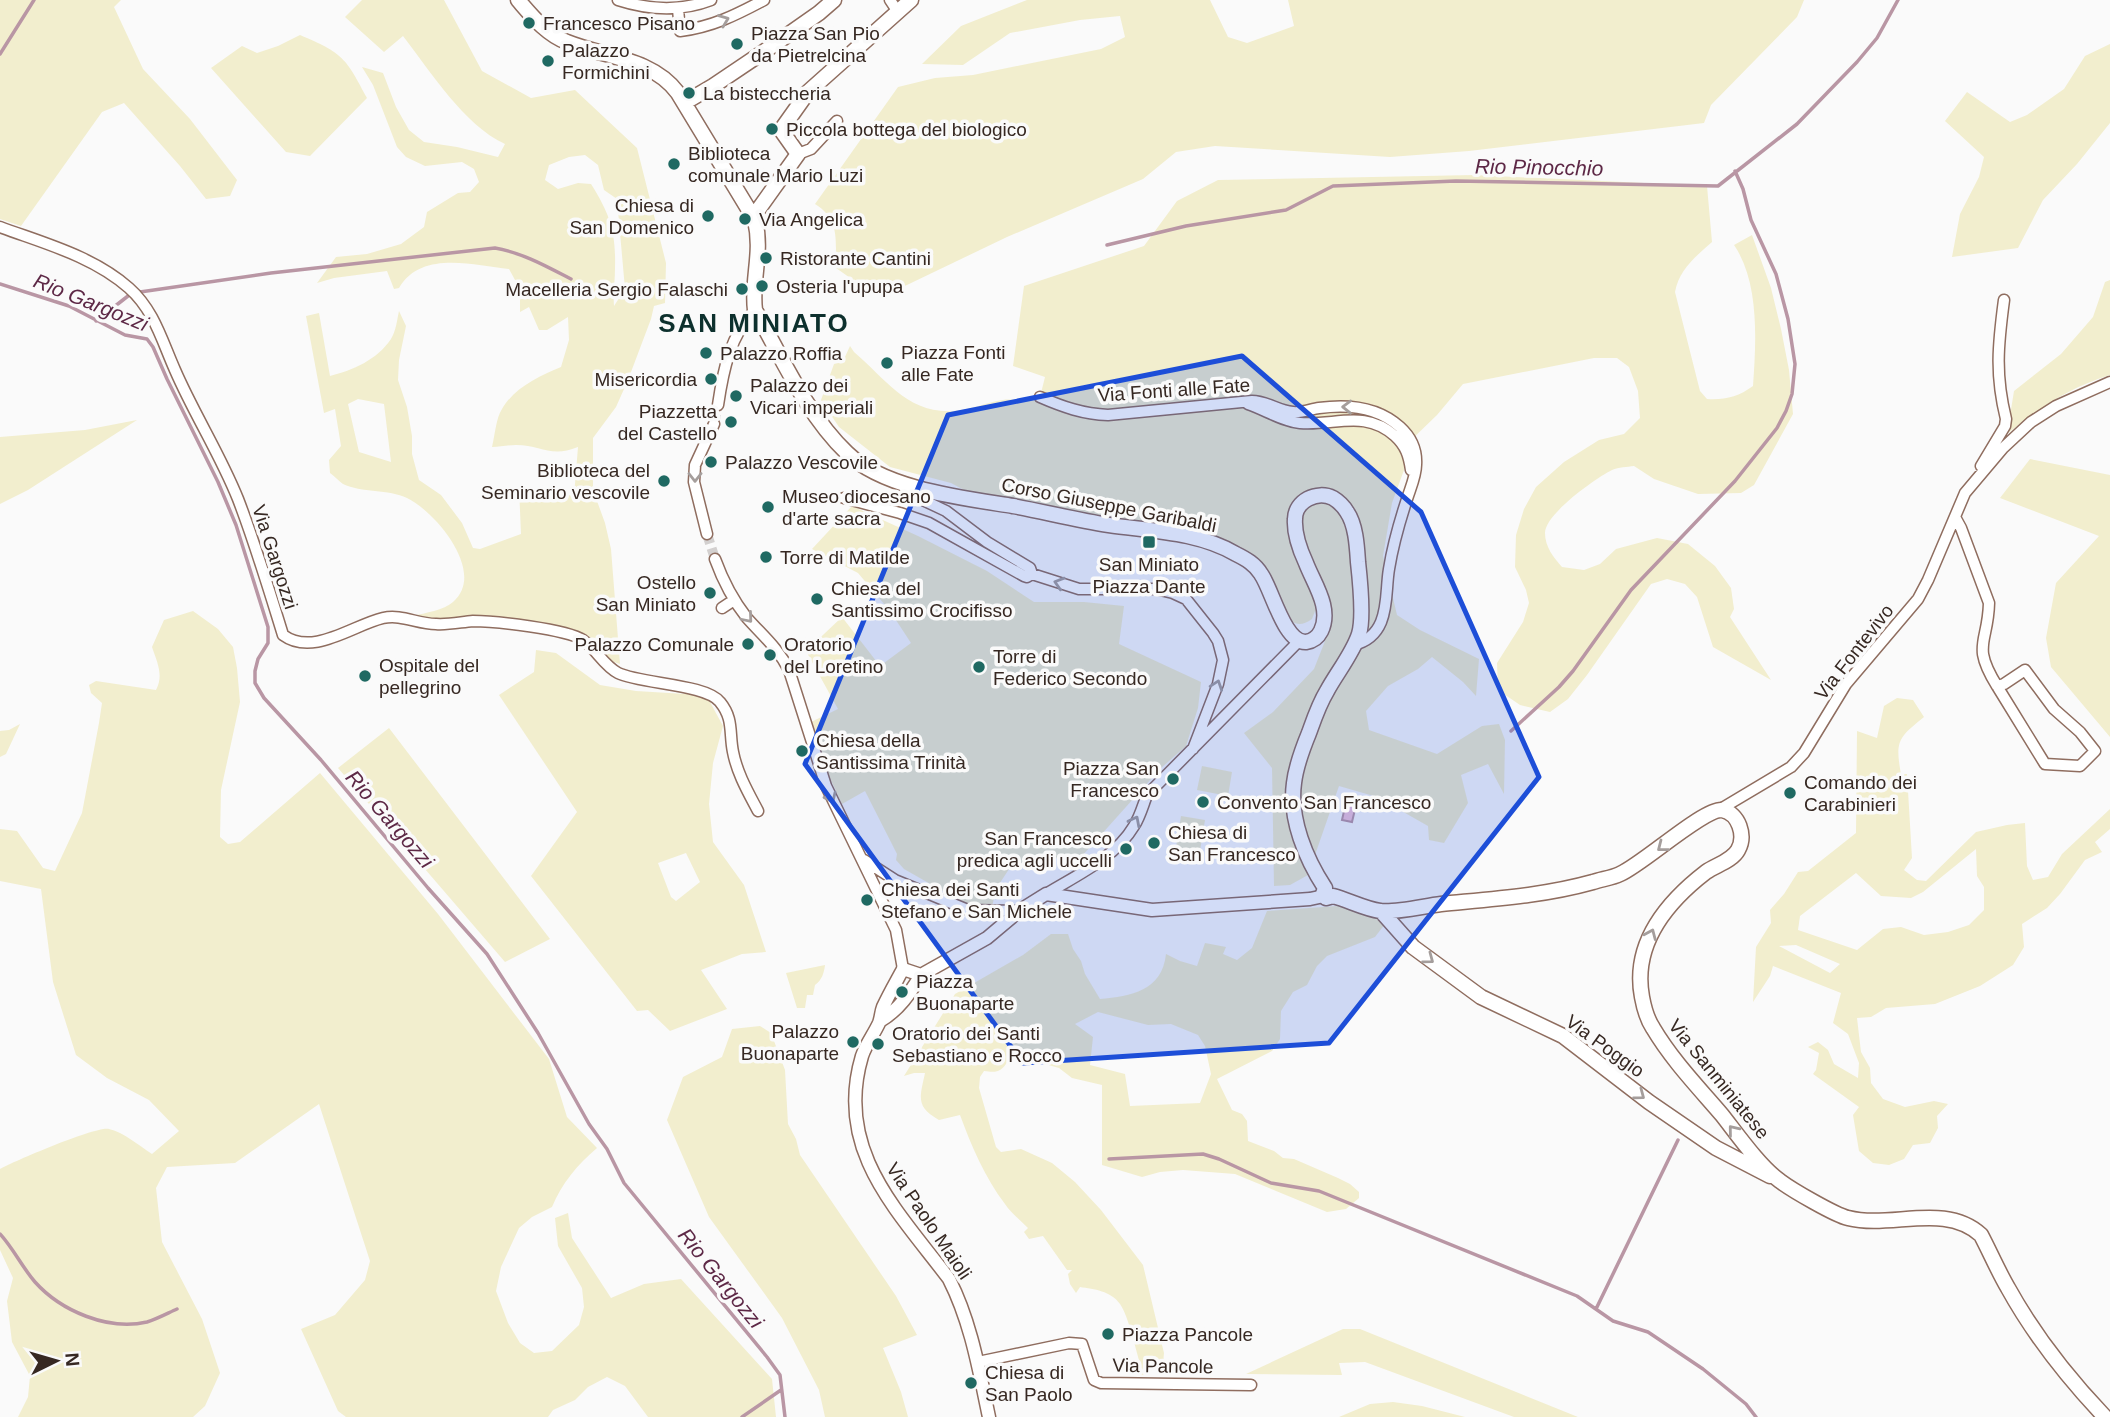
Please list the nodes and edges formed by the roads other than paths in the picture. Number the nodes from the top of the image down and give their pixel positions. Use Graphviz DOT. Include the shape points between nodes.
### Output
graph roads {
  1 [pos="618,0"];
  2 [pos="711,0"];
  3 [pos="764,0"];
  4 [pos="834,0"];
  5 [pos="911,0"];
  6 [pos="522,1"];
  7 [pos="894,6"];
  8 [pos="678,9"];
  9 [pos="684,103"];
  10 [pos="837,121"];
  11 [pos="798,154"];
  12 [pos="753,217"];
  13 [pos="0,227"];
  14 [pos="2004,300"];
  15 [pos="755,310"];
  16 [pos="2110,382"];
  17 [pos="1040,397"];
  18 [pos="718,405"];
  19 [pos="714,424"];
  20 [pos="1978,475"];
  21 [pos="904,484"];
  22 [pos="844,498"];
  23 [pos="1955,517"];
  24 [pos="707,534"];
  25 [pos="715,559"];
  26 [pos="1031,574"];
  27 [pos="734,600"];
  28 [pos="722,608"];
  29 [pos="1298,641"];
  30 [pos="1353,645"];
  31 [pos="1997,686"];
  32 [pos="1193,749"];
  33 [pos="1719,810"];
  34 [pos="758,811"];
  35 [pos="861,859"];
  36 [pos="1327,893"];
  37 [pos="1046,894"];
  38 [pos="1019,911"];
  39 [pos="1381,911"];
  40 [pos="903,969"];
  41 [pos="921,975"];
  42 [pos="880,1021"];
  43 [pos="1779,1180"];
  44 [pos="978,1362"];
  45 [pos="1251,1385"];
  46 [pos="989,1417"];
  47 [pos="2105,1417"];
  1 -- 8 [label="street" via="647,8"];
  2 -- 8 [label="street"];
  8 -- 3 [label="street, one-way" via="680,31 727,20"];
  4 -- 9 [label="main road"];
  5 -- 7 [label="main road"];
  6 -- 9 [label="main road" via="549,33 657,74 673,86"];
  7 -- 11 [label="main road" via="808,92 782,130"];
  9 -- 12 [label="main road"];
  10 -- 11 [label="street" via="811,149"];
  11 -- 12 [label="main road"];
  12 -- 15 [label="main road" via="759,262"];
  13 -- 34 [label="street, Via Gargozzi" via="96,265 138,297 157,325 237,498 283,635 291,641 315,642 384,618 405,617 435,624 500,623 583,640 618,673 717,698 730,721 740,774"];
  14 -- 20 [label="street" via="1997,358 2005,426"];
  15 -- 18 [label="street" via="746,319 723,371"];
  15 -- 21 [label="main road, Corso Giuseppe Garibaldi" via="821,425 861,465"];
  16 -- 20 [label="street, Via Fontevivo" via="2031,422"];
  17 -- 30 [label="street, Via Fonti alle Fate" via="1067,409 1108,415 1263,401 1290,412 1325,407 1371,409 1399,426 1410,438 1417,468 1388,570 1381,623 1372,635"];
  19 -- 24 [label="street, one-way" via="695,465 694,482"];
  20 -- 23 [label="street, Via Fontevivo"];
  21 -- 26 [label="street" via="906,492 946,511 1030,568"];
  21 -- 29 [label="main road, Corso Giuseppe Garibaldi" via="1224,546 1259,570 1289,632"];
  22 -- 26 [label="street" via="929,523 1017,574"];
  23 -- 31 [label="street" via="1989,603 1981,645 1985,665"];
  23 -- 33 [label="street, Via Fontevivo" via="1918,599 1846,684 1804,753 1791,766"];
  25 -- 27 [label="street"];
  32 -- 26 [label="street, one-way" via="1223,660 1218,641 1185,599 1156,589 1079,589"];
  27 -- 28 [label="street"];
  27 -- 35 [label="street, one-way" via="781,654 789,670 826,786"];
  29 -- 30 [label="main road" via="1320,634 1324,608 1298,541 1294,516 1300,503 1322,495 1335,499 1349,514 1356,539 1360,617"];
  29 -- 32 [label="street"];
  30 -- 36 [label="main road" via="1324,695 1298,761 1293,787 1309,864"];
  31 -- 31 [label="street" via="2025,670 2054,709 2095,751 2080,766 2045,764"];
  37 -- 32 [label="street, one-way" via="1119,847 1135,825 1147,795"];
  33 -- 39 [label="main road, one-way" via="1620,874 1515,898"];
  43 -- 33 [label="main road, Via Sanminiatese, one-way" via="1678,1063 1652,1027 1642,996 1641,964 1656,923 1684,890 1738,849 1740,827 1735,818"];
  35 -- 38 [label="street" via="895,880 968,911"];
  35 -- 40 [label="street" via="896,930"];
  36 -- 37 [label="street" via="1310,899 1152,910"];
  36 -- 39 [label="main road"];
  37 -- 38 [label="street"];
  38 -- 41 [label="street" via="987,938"];
  39 -- 43 [label="main road, Via Poggio, one-way" via="1413,947 1481,998 1563,1036 1716,1148"];
  40 -- 41 [label="street"];
  40 -- 42 [label="street"];
  41 -- 42 [label="street" via="908,996"];
  42 -- 44 [label="street, Via Paolo Maioli" via="863,1053 855,1086 857,1129 883,1193 949,1279"];
  43 -- 47 [label="main road, Via Sanminiatese" via="1843,1217 1872,1221 1941,1218 1976,1230 2032,1326"];
  44 -- 45 [label="street, Via Pancole" via="1055,1345 1082,1344 1089,1371 1101,1383"];
  44 -- 46 [label="street, Via Paolo Maioli"];
}
